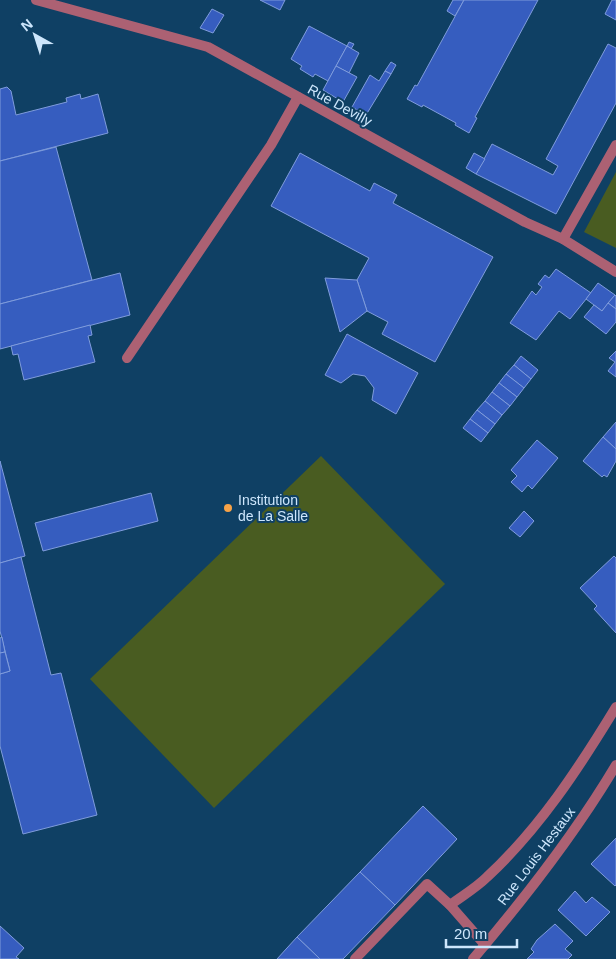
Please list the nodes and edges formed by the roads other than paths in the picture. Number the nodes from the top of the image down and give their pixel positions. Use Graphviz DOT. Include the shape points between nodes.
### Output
graph roads {
  1 [pos="36,0"];
  2 [pos="298,97"];
  3 [pos="616,145"];
  4 [pos="563,239"];
  5 [pos="616,272"];
  6 [pos="127,358"];
  7 [pos="616,707"];
  8 [pos="616,765"];
  9 [pos="450,905"];
  10 [pos="485,945"];
  11 [pos="355,959"];
  12 [pos="473,959"];
  1 -- 2 [label="street, Rue Devilly" via="208,47"];
  2 -- 4 [label="street, Rue Devilly" via="525,222"];
  2 -- 6 [label="street" via="271,145"];
  3 -- 4 [label="street"];
  4 -- 5 [label="street, Rue Devilly"];
  7 -- 9 [label="street" via="556,799 524,839 486,878"];
  8 -- 10 [label="street, Rue Louis Hestaux" via="592,805"];
  9 -- 10 [label="street"];
  9 -- 11 [label="street" via="427,884"];
  10 -- 12 [label="street, Rue Louis Hestaux"];
}
